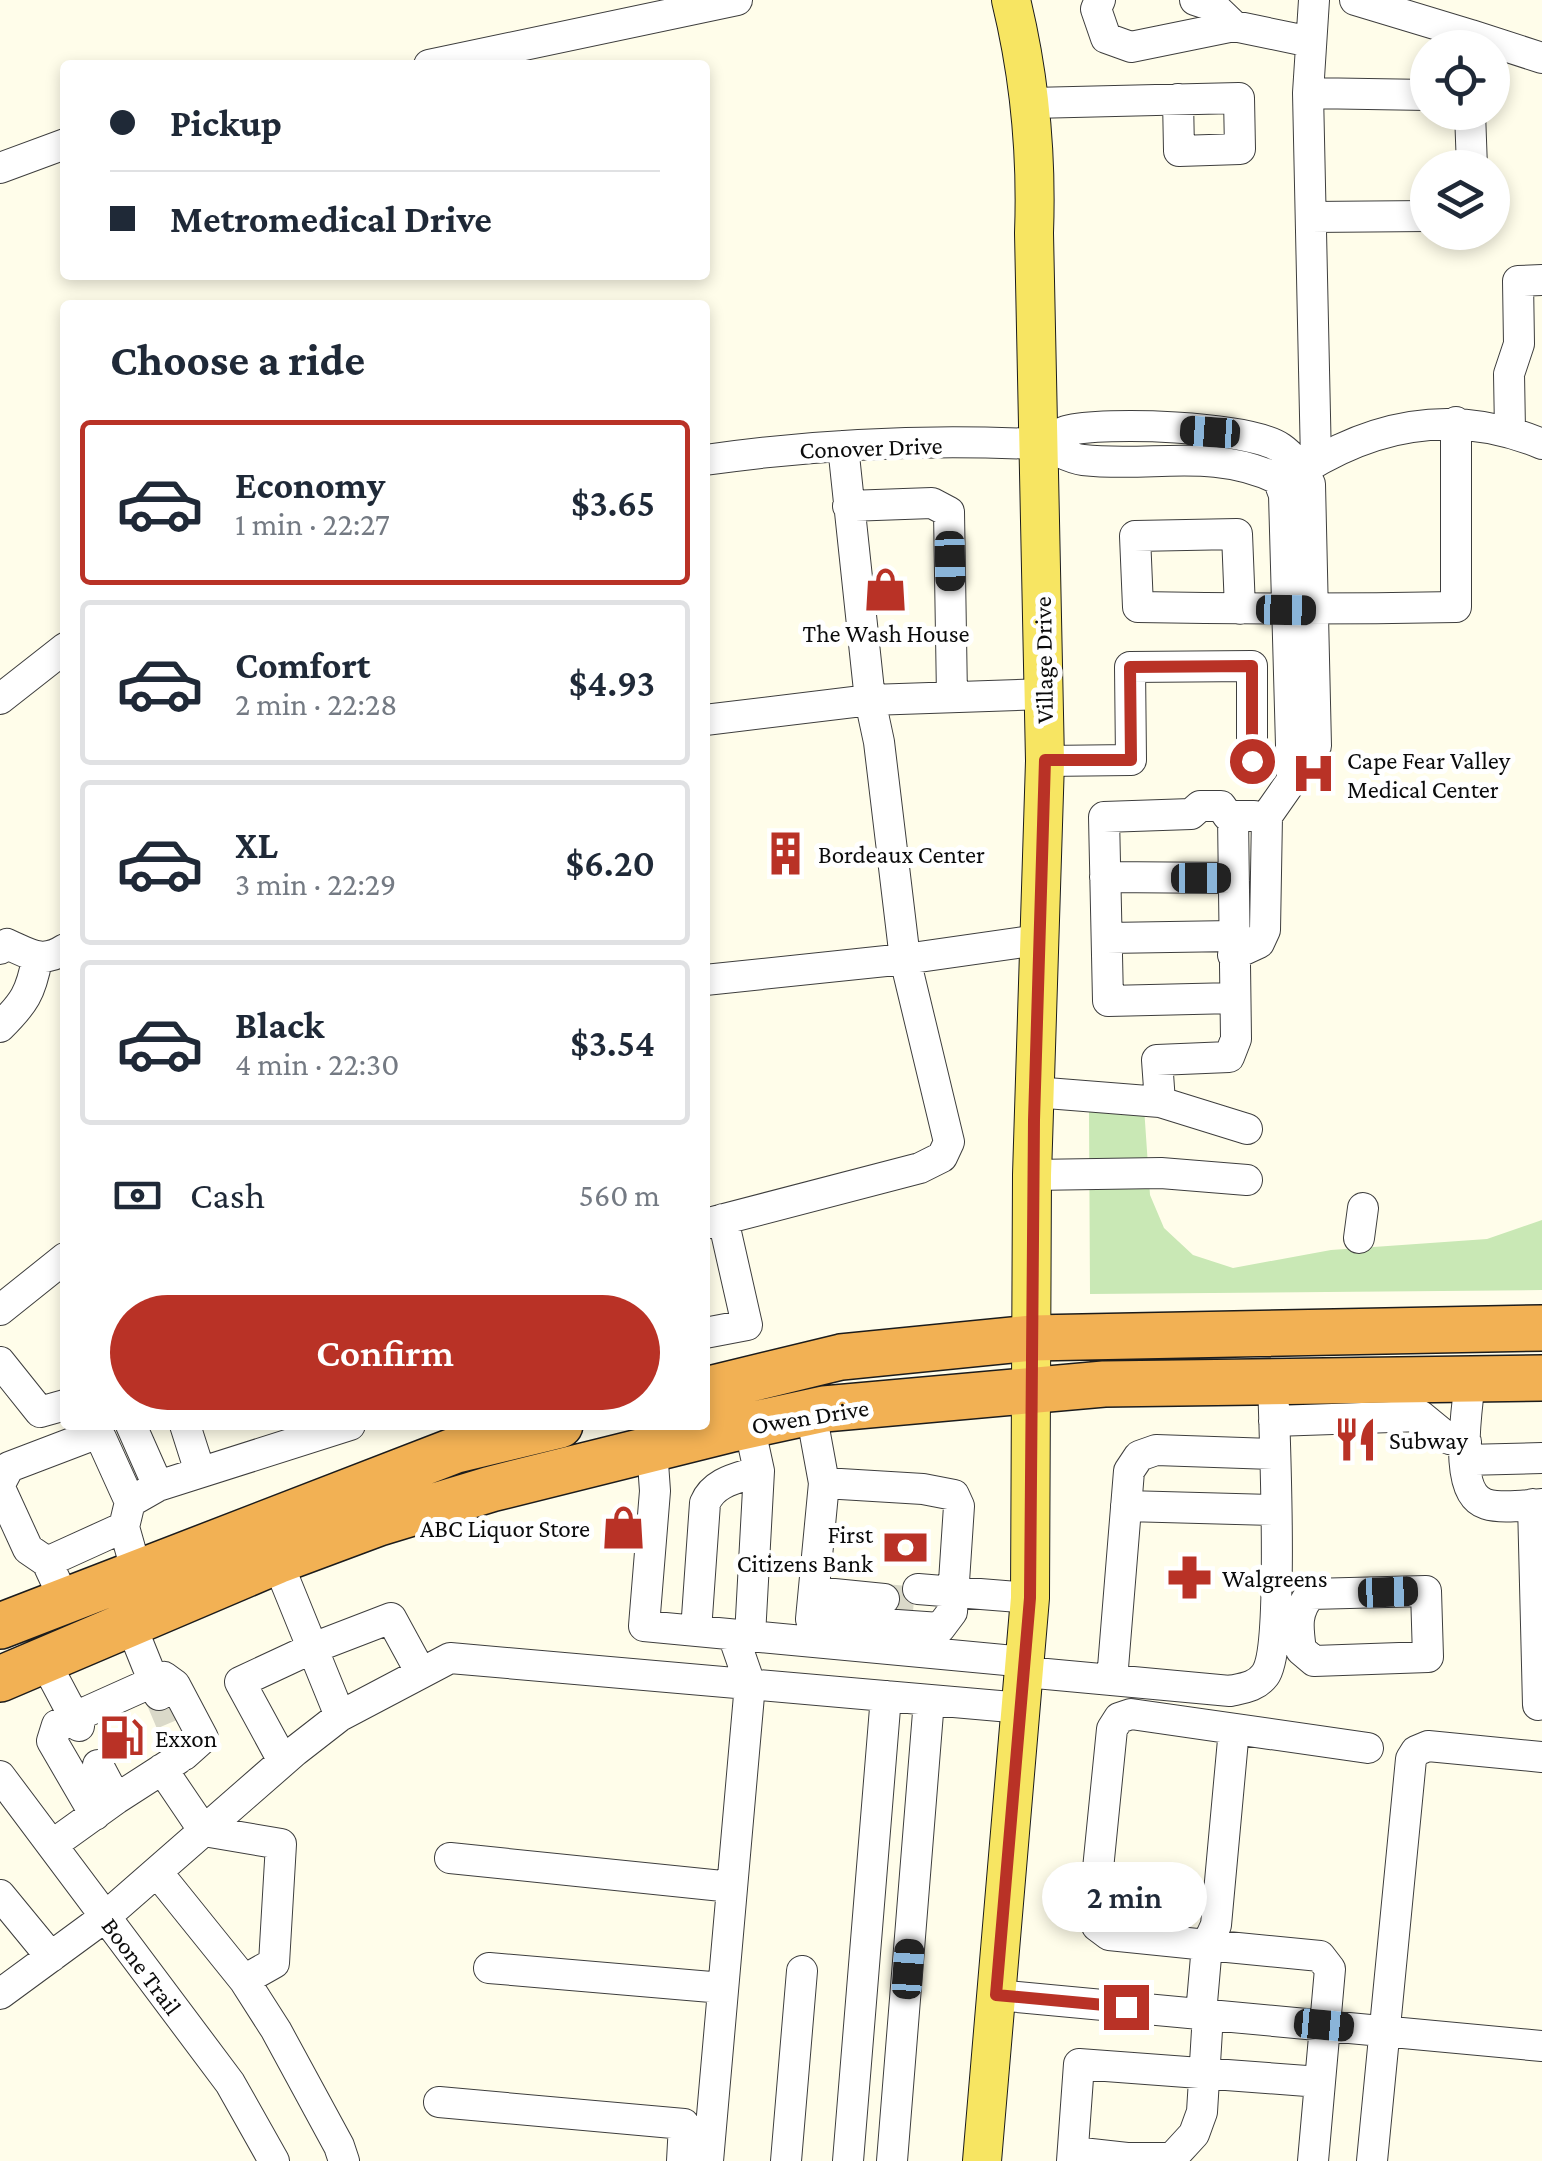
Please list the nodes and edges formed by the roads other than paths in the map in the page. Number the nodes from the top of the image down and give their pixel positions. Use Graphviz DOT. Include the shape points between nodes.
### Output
graph roads {
  1 [pos="738,0"];
  2 [pos="1011,0"];
  3 [pos="1100,0"];
  4 [pos="1195,0"];
  5 [pos="1314,0"];
  6 [pos="1355,0"];
  7 [pos="1234,26"];
  8 [pos="1440,30"];
  9 [pos="1311,42"];
  10 [pos="1510,50"];
  11 [pos="1542,58"];
  12 [pos="453,60"];
  13 [pos="1308,93"];
  14 [pos="1410,95"];
  15 [pos="1178,99"];
  16 [pos="1032,103"];
  17 [pos="60,146"];
  18 [pos="0,168"];
  19 [pos="1410,216"];
  20 [pos="1311,217"];
  21 [pos="1542,280"];
  22 [pos="1456,422"];
  23 [pos="1510,430"];
  24 [pos="1038,444"];
  25 [pos="1542,444"];
  26 [pos="843,446"];
  27 [pos="710,459"];
  28 [pos="1299,470"];
  29 [pos="848,506"];
  30 [pos="1240,609"];
  31 [pos="1300,610"];
  32 [pos="60,652"];
  33 [pos="1044,694"];
  34 [pos="952,697"];
  35 [pos="0,699"];
  36 [pos="870,700"];
  37 [pos="710,719"];
  38 [pos="1045,760"];
  39 [pos="1252,761"];
  40 [pos="1230,816"];
  41 [pos="1267,816"];
  42 [pos="1105,878"];
  43 [pos="1233,878"];
  44 [pos="1107,938"];
  45 [pos="1038,940"];
  46 [pos="1233,946"];
  47 [pos="0,948"];
  48 [pos="51,954"];
  49 [pos="905,959"];
  50 [pos="710,979"];
  51 [pos="1234,998"];
  52 [pos="0,1027"];
  53 [pos="1034,1092"];
  54 [pos="1160,1102"];
  55 [pos="1247,1129"];
  56 [pos="1032,1175"];
  57 [pos="1247,1180"];
  58 [pos="714,1222"];
  59 [pos="60,1262"];
  60 [pos="0,1310"];
  61 [pos="1542,1328"];
  62 [pos="710,1332"];
  63 [pos="1032,1338"];
  64 [pos="4,1376"];
  65 [pos="1470,1378"];
  66 [pos="1542,1378"];
  67 [pos="710,1389"];
  68 [pos="1032,1389"];
  69 [pos="1273,1400"];
  70 [pos="60,1406"];
  71 [pos="811,1412"];
  72 [pos="748,1425"];
  73 [pos="133,1430"];
  74 [pos="187,1430"];
  75 [pos="334,1430"];
  76 [pos="508,1431"];
  77 [pos="652,1448"];
  78 [pos="1466,1451"];
  79 [pos="1274,1454"];
  80 [pos="1542,1458"];
  81 [pos="759,1471"];
  82 [pos="200,1472"];
  83 [pos="824,1483"];
  84 [pos="0,1486"];
  85 [pos="158,1486"];
  86 [pos="1538,1504"];
  87 [pos="1126,1506"];
  88 [pos="1276,1510"];
  89 [pos="127,1515"];
  90 [pos="277,1561"];
  91 [pos="137,1573"];
  92 [pos="56,1581"];
  93 [pos="813,1598"];
  94 [pos="884,1598"];
  95 [pos="1030,1598"];
  96 [pos="917,1601"];
  97 [pos="951,1605"];
  98 [pos="130,1623"];
  99 [pos="0,1626"];
  100 [pos="696,1631"];
  101 [pos="742,1636"];
  102 [pos="313,1648"];
  103 [pos="44,1660"];
  104 [pos="421,1674"];
  105 [pos="0,1679"];
  106 [pos="1112,1680"];
  107 [pos="1024,1681"];
  108 [pos="750,1684"];
  109 [pos="157,1688"];
  110 [pos="886,1696"];
  111 [pos="929,1700"];
  112 [pos="1538,1705"];
  113 [pos="340,1716"];
  114 [pos="76,1721"];
  115 [pos="1234,1729"];
  116 [pos="1368,1748"];
  117 [pos="174,1753"];
  118 [pos="1542,1757"];
  119 [pos="283,1762"];
  120 [pos="98,1765"];
  121 [pos="0,1776"];
  122 [pos="105,1807"];
  123 [pos="204,1831"];
  124 [pos="52,1845"];
  125 [pos="450,1858"];
  126 [pos="158,1872"];
  127 [pos="732,1887"];
  128 [pos="0,1896"];
  129 [pos="105,1916"];
  130 [pos="10,1926"];
  131 [pos="1207,1945"];
  132 [pos="51,1956"];
  133 [pos="488,1968"];
  134 [pos="802,1971"];
  135 [pos="244,1980"];
  136 [pos="723,1988"];
  137 [pos="0,1994"];
  138 [pos="996,1995"];
  139 [pos="1205,2014"];
  140 [pos="1324,2025"];
  141 [pos="1384,2031"];
  142 [pos="1542,2046"];
  143 [pos="1204,2074"];
  144 [pos="1320,2082"];
  145 [pos="439,2102"];
  146 [pos="1072,2156"];
  147 [pos="274,2161"];
  148 [pos="344,2161"];
  149 [pos="682,2161"];
  150 [pos="708,2161"];
  151 [pos="786,2161"];
  152 [pos="848,2161"];
  153 [pos="892,2161"];
  154 [pos="982,2161"];
  155 [pos="1313,2161"];
  156 [pos="1372,2161"];
  1 -- 12 [label="street"];
  2 -- 16 [label="main road, Village Drive"];
  3 -- 7 [label="street" via="1096,9 1106,38 1131,47"];
  4 -- 7 [label="street"];
  5 -- 9 [label="street"];
  6 -- 8 [label="street"];
  7 -- 9 [label="street"];
  9 -- 13 [label="street"];
  10 -- 11 [label="street"];
  13 -- 14 [label="street"];
  13 -- 20 [label="street"];
  15 -- 16 [label="street"];
  16 -- 24 [label="main road, Village Drive"];
  17 -- 18 [label="street"];
  19 -- 20 [label="street"];
  20 -- 28 [label="street"];
  21 -- 23 [label="street" via="1518,281"];
  22 -- 23 [label="street"];
  22 -- 28 [label="street" via="1340,446"];
  22 -- 31 [label="street" via="1456,607"];
  23 -- 25 [label="street"];
  24 -- 26 [label="street, Conover Drive"];
  24 -- 28 [label="street, Conover Drive" via="1080,460 1214,460"];
  24 -- 33 [label="main road, Village Drive"];
  26 -- 27 [label="street, Conover Drive"];
  26 -- 29 [label="street"];
  28 -- 31 [label="street" via="1284,495"];
  29 -- 34 [label="street" via="932,503 948,512"];
  29 -- 36 [label="street"];
  30 -- 31 [label="street"];
  31 -- 41 [label="street" via="1316,746"];
  32 -- 35 [label="street"];
  33 -- 34 [label="street"];
  33 -- 38 [label="main road, Village Drive"];
  34 -- 36 [label="street"];
  36 -- 37 [label="street"];
  36 -- 49 [label="street"];
  38 -- 39 [label="street" via="1131,760 1130,667 1252,666"];
  38 -- 45 [label="main road, Village Drive"];
  40 -- 41 [label="street"];
  40 -- 42 [label="street" via="1222,825 1200,826 1191,814 1104,817"];
  40 -- 43 [label="street"];
  41 -- 46 [label="street" via="1265,930 1259,943"];
  42 -- 43 [label="street"];
  42 -- 44 [label="street"];
  43 -- 46 [label="street"];
  44 -- 46 [label="street"];
  44 -- 51 [label="street" via="1108,1000"];
  45 -- 49 [label="street"];
  45 -- 53 [label="main road, Village Drive"];
  46 -- 51 [label="street"];
  47 -- 48 [label="street"];
  48 -- 52 [label="street" via="22,1005"];
  49 -- 50 [label="street"];
  49 -- 58 [label="street" via="949,1142 942,1156 920,1168"];
  51 -- 54 [label="street" via="1236,1039 1228,1058 1157,1060"];
  53 -- 54 [label="street"];
  53 -- 56 [label="main road, Village Drive"];
  54 -- 55 [label="street"];
  56 -- 57 [label="street"];
  56 -- 63 [label="main road, Village Drive"];
  58 -- 62 [label="street" via="747,1325"];
  59 -- 60 [label="street"];
  61 -- 63 [label="highway, Owen Drive"];
  63 -- 67 [label="highway, Owen Drive" via="841,1357"];
  63 -- 68 [label="main road, Village Drive"];
  64 -- 70 [label="street" via="40,1412"];
  65 -- 66 [label="highway, Owen Drive"];
  65 -- 69 [label="highway, Owen Drive"];
  65 -- 78 [label="street"];
  68 -- 69 [label="highway, Owen Drive" via="1104,1384"];
  68 -- 71 [label="highway, Owen Drive"];
  68 -- 95 [label="main road, Village Drive"];
  69 -- 78 [label="street" via="1422,1416"];
  69 -- 79 [label="street"];
  71 -- 72 [label="highway, Owen Drive"];
  71 -- 83 [label="street"];
  72 -- 77 [label="highway, Owen Drive"];
  72 -- 81 [label="street"];
  73 -- 85 [label="street"];
  74 -- 82 [label="street"];
  75 -- 82 [label="street"];
  76 -- 91 [label="highway"];
  77 -- 90 [label="highway, Owen Drive" via="472,1494"];
  77 -- 100 [label="street" via="656,1491 644,1626"];
  78 -- 80 [label="street"];
  78 -- 86 [label="street" via="1464,1478 1474,1498 1488,1505"];
  79 -- 87 [label="street" via="1156,1450 1139,1456 1130,1471"];
  79 -- 88 [label="street"];
  81 -- 100 [label="street" via="722,1483 705,1502"];
  81 -- 101 [label="street"];
  82 -- 85 [label="street"];
  83 -- 93 [label="street"];
  83 -- 97 [label="street" via="954,1496 959,1506"];
  84 -- 89 [label="street" via="8,1467 101,1438"];
  84 -- 92 [label="street" via="28,1550"];
  85 -- 89 [label="street"];
  86 -- 112 [label="street"];
  87 -- 88 [label="street"];
  87 -- 106 [label="street"];
  88 -- 106 [label="street" via="1288,1600 1266,1674 1254,1686 1230,1690"];
  89 -- 91 [label="street"];
  89 -- 92 [label="street"];
  90 -- 98 [label="highway, Owen Drive"];
  90 -- 102 [label="street"];
  91 -- 92 [label="highway"];
  92 -- 99 [label="highway"];
  93 -- 94 [label="street"];
  93 -- 97 [label="street" via="940,1628"];
  95 -- 97 [label="street"];
  95 -- 107 [label="main road, Village Drive"];
  96 -- 97 [label="street"];
  98 -- 103 [label="highway, Owen Drive"];
  98 -- 109 [label="street"];
  100 -- 101 [label="street"];
  101 -- 107 [label="street"];
  101 -- 108 [label="street"];
  102 -- 104 [label="street" via="390,1618"];
  102 -- 113 [label="street"];
  102 -- 119 [label="street" via="240,1682"];
  103 -- 105 [label="highway, Owen Drive"];
  103 -- 114 [label="street"];
  104 -- 108 [label="street" via="450,1658"];
  104 -- 113 [label="street"];
  106 -- 107 [label="street"];
  107 -- 111 [label="street"];
  107 -- 138 [label="main road, Village Drive"];
  108 -- 110 [label="street"];
  108 -- 127 [label="street"];
  109 -- 114 [label="street"];
  109 -- 117 [label="street" via="164,1678 176,1685 203,1738"];
  110 -- 111 [label="street"];
  110 -- 152 [label="street"];
  111 -- 153 [label="street"];
  113 -- 119 [label="street"];
  114 -- 122 [label="street" via="57,1726 52,1741"];
  115 -- 116 [label="street"];
  115 -- 131 [label="street" via="1216,1925"];
  115 -- 131 [label="street" via="1131,1714 1112,1729 1097,1926 1109,1935"];
  117 -- 122 [label="street"];
  117 -- 123 [label="street"];
  118 -- 141 [label="street" via="1428,1746 1411,1759"];
  119 -- 123 [label="street"];
  120 -- 122 [label="street"];
  121 -- 124 [label="street, Boone Trail"];
  122 -- 124 [label="street"];
  123 -- 126 [label="street"];
  123 -- 135 [label="street" via="281,1844 274,1963"];
  124 -- 129 [label="street, Boone Trail"];
  125 -- 127 [label="street"];
  126 -- 129 [label="street"];
  126 -- 135 [label="street"];
  127 -- 136 [label="street"];
  128 -- 130 [label="street"];
  129 -- 132 [label="street"];
  129 -- 147 [label="street, Boone Trail" via="230,2082"];
  130 -- 132 [label="street"];
  131 -- 139 [label="street"];
  131 -- 140 [label="street" via="1320,1956 1330,1969"];
  132 -- 137 [label="street"];
  133 -- 136 [label="street"];
  134 -- 151 [label="street"];
  135 -- 148 [label="street"];
  136 -- 150 [label="street"];
  138 -- 139 [label="street"];
  138 -- 154 [label="main road, Village Drive"];
  139 -- 140 [label="street"];
  139 -- 143 [label="street"];
  140 -- 141 [label="street"];
  140 -- 144 [label="street"];
  141 -- 142 [label="street"];
  141 -- 156 [label="street"];
  143 -- 144 [label="street"];
  143 -- 146 [label="street" via="1194,2134 1172,2158"];
  143 -- 146 [label="street" via="1079,2064"];
  144 -- 155 [label="street"];
  145 -- 149 [label="street" via="684,2124"];
}
